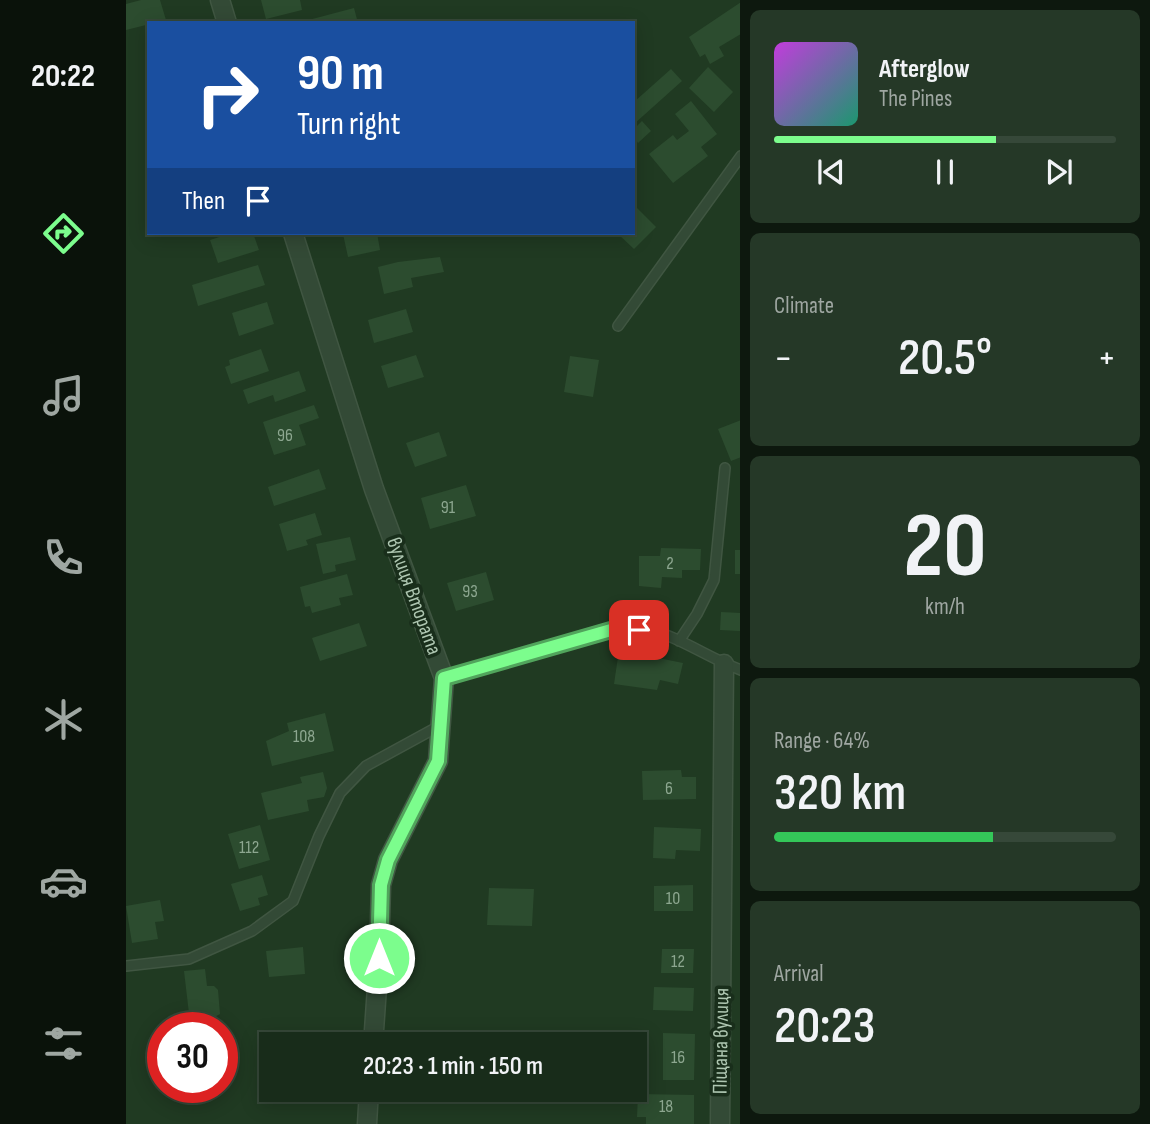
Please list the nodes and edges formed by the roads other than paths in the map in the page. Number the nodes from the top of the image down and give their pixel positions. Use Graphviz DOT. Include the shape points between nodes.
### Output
graph roads {
  1 [pos="220,0"];
  2 [pos="226,21"];
  3 [pos="740,156"];
  4 [pos="294,235"];
  5 [pos="618,326"];
  6 [pos="725,468"];
  7 [pos="679,641"];
  8 [pos="732,667"];
  9 [pos="444,678"];
  10 [pos="442,724"];
  11 [pos="126,966"];
  12 [pos="374,1032"];
  13 [pos="368,1102"];
  14 [pos="367,1124"];
  15 [pos="720,1124"];
  1 -- 2 [label="street"];
  3 -- 5 [label="lane"];
  4 -- 9 [label="street, вулиця Втората" via="370,477"];
  6 -- 7 [label="lane" via="713,580"];
  7 -- 8 [label="lane"];
  7 -- 9 [label="lane" via="639,630 611,630"];
  8 -- 15 [label="street, Піщана вулиця"];
  9 -- 10 [label="street, вулиця Втората"];
  10 -- 11 [label="lane" via="366,766 340,793 293,901 252,931 189,959"];
  10 -- 12 [label="street, вулиця Втората" via="438,761 388,860 381,885"];
  13 -- 14 [label="street"];
}
